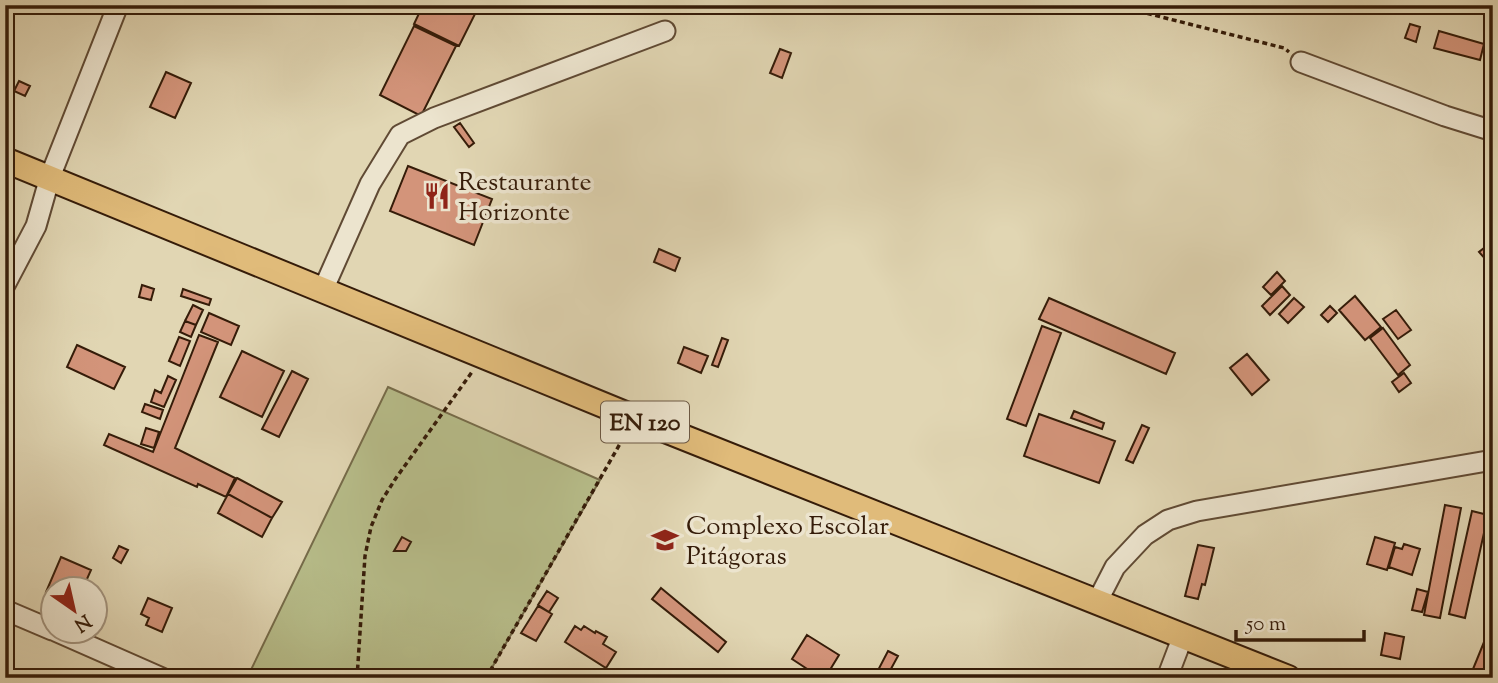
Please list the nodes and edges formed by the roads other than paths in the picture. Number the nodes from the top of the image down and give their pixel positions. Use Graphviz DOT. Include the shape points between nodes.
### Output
graph roads {
  1 [pos="118,5"];
  2 [pos="665,32"];
  3 [pos="1301,62"];
  4 [pos="1493,131"];
  5 [pos="5,160"];
  6 [pos="50,177"];
  7 [pos="5,285"];
  8 [pos="323,290"];
  9 [pos="1493,460"];
  10 [pos="1097,602"];
  11 [pos="5,610"];
  12 [pos="38,624"];
  13 [pos="1182,636"];
  14 [pos="85,644"];
  15 [pos="162,678"];
  16 [pos="1167,678"];
  17 [pos="1287,678"];
  1 -- 6 [label="street"];
  2 -- 8 [label="street" via="434,118 400,135 370,184"];
  3 -- 4 [label="street"];
  5 -- 6 [label="main road, EN 120"];
  6 -- 7 [label="street" via="36,226"];
  6 -- 8 [label="main road, EN 120"];
  8 -- 10 [label="main road, EN 120"];
  9 -- 10 [label="street" via="1197,511 1168,520 1145,535 1115,567"];
  10 -- 13 [label="main road, EN 120"];
  11 -- 12 [label="street"];
  13 -- 16 [label="street"];
  13 -- 17 [label="main road, EN 120"];
  14 -- 15 [label="street"];
}
